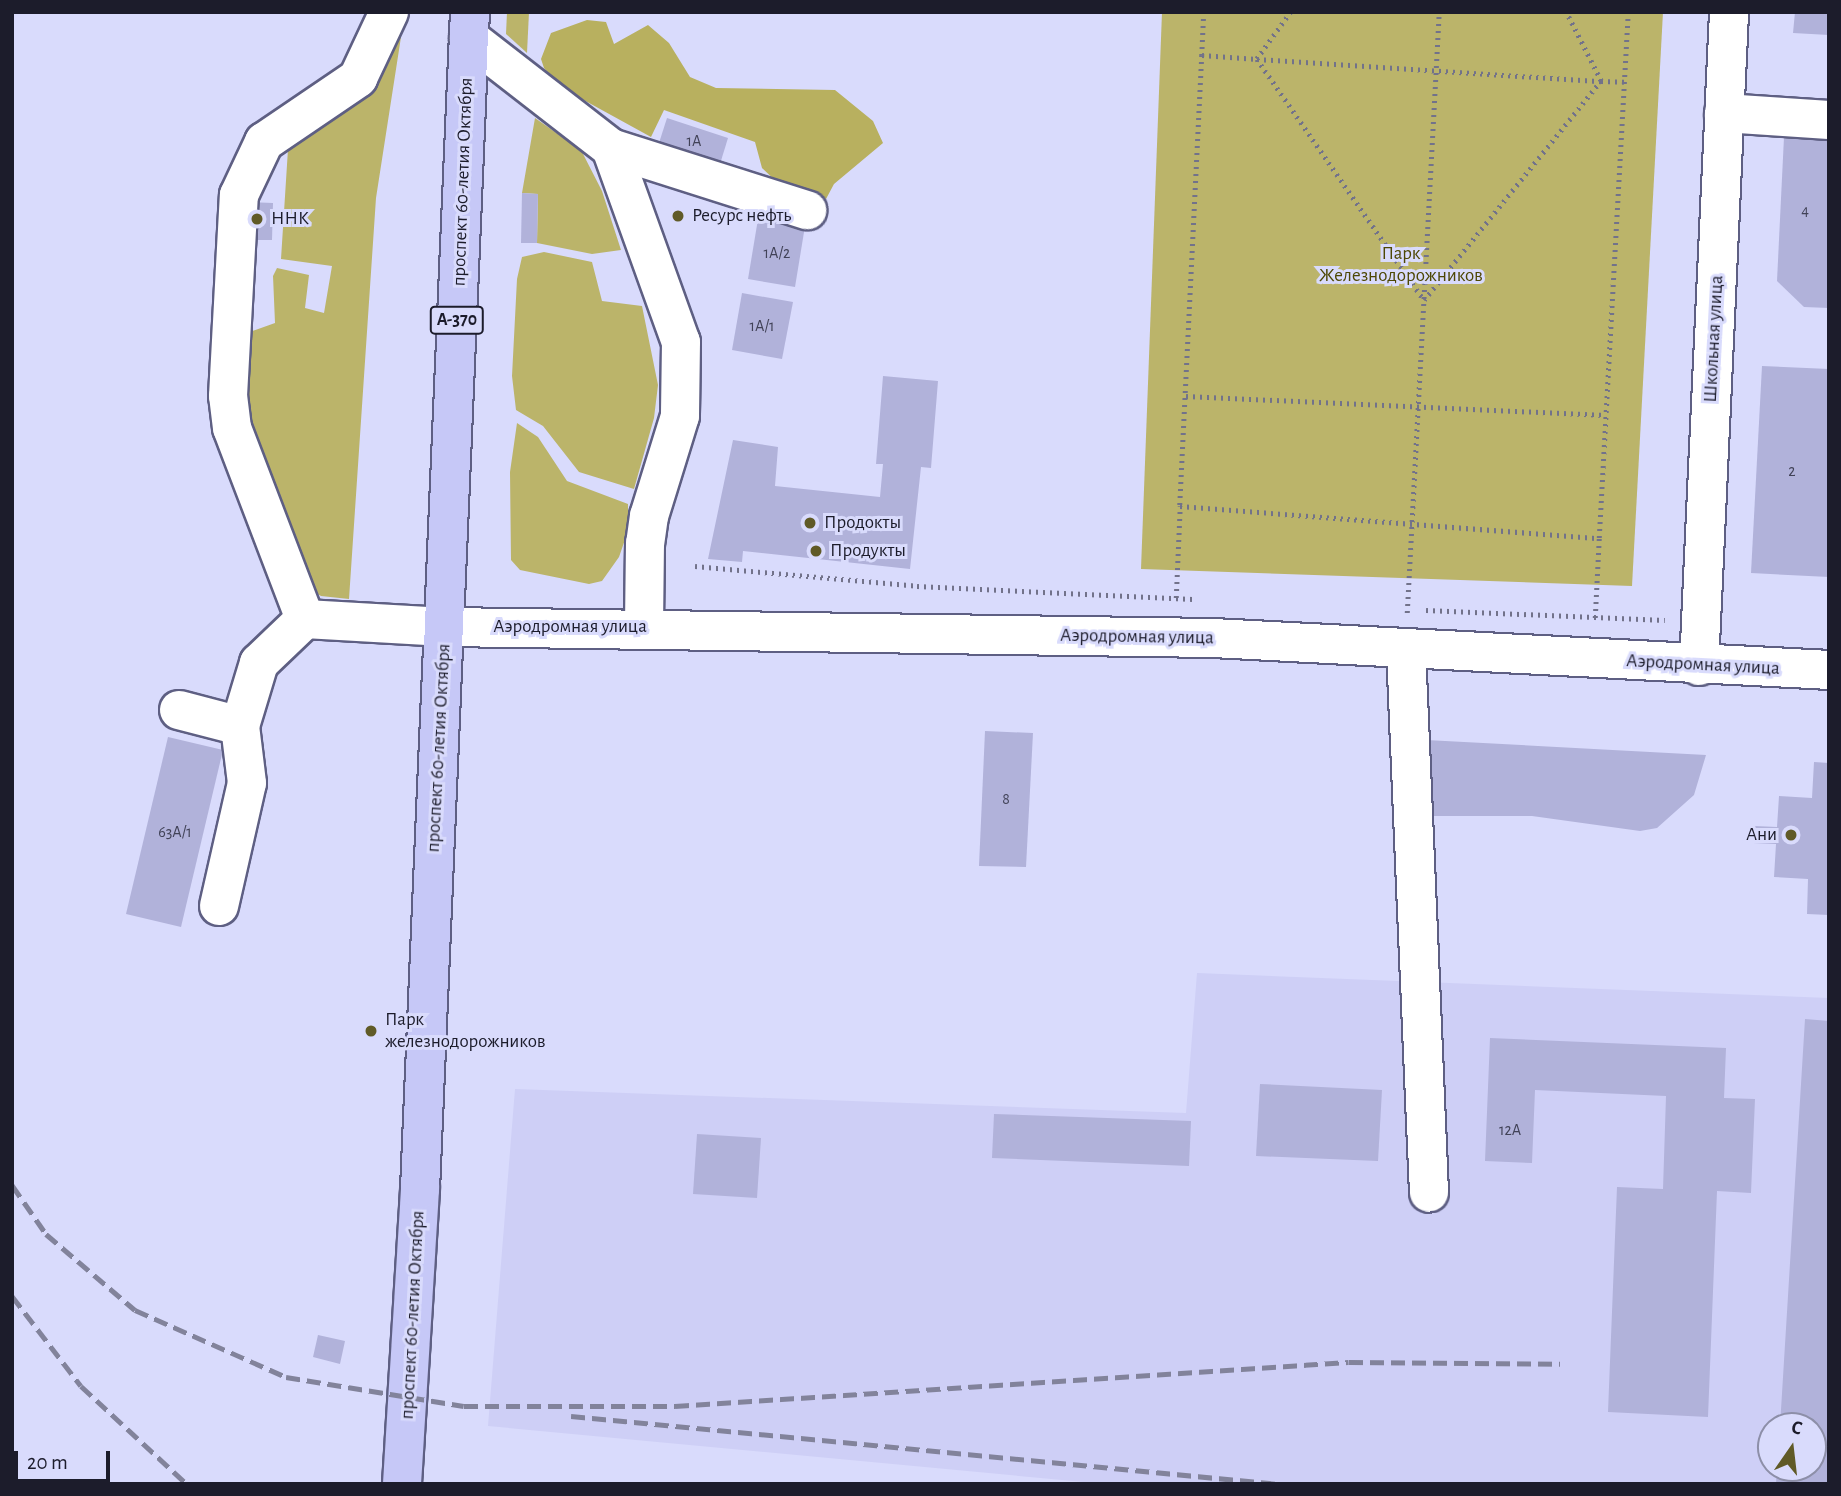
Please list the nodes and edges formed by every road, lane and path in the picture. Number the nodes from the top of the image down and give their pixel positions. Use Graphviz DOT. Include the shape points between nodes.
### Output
graph roads {
  1 [pos="389,12"];
  2 [pos="1204,12"];
  3 [pos="1291,12"];
  4 [pos="1439,12"];
  5 [pos="1566,12"];
  6 [pos="1628,12"];
  7 [pos="1729,12"];
  8 [pos="469,25"];
  9 [pos="1202,55"];
  10 [pos="1257,59"];
  11 [pos="1436,70"];
  12 [pos="1601,81"];
  13 [pos="1624,82"];
  14 [pos="1724,113"];
  15 [pos="1829,120"];
  16 [pos="611,148"];
  17 [pos="807,210"];
  18 [pos="1424,300"];
  19 [pos="1186,396"];
  20 [pos="1419,405"];
  21 [pos="1606,415"];
  22 [pos="1180,506"];
  23 [pos="1412,523"];
  24 [pos="1599,538"];
  25 [pos="695,566"];
  26 [pos="1176,598"];
  27 [pos="1203,600"];
  28 [pos="1394,609"];
  29 [pos="1408,610"];
  30 [pos="1595,618"];
  31 [pos="306,619"];
  32 [pos="1701,622"];
  33 [pos="444,627"];
  34 [pos="643,627"];
  35 [pos="1406,649"];
  36 [pos="1699,666"];
  37 [pos="1829,670"];
  38 [pos="179,710"];
  39 [pos="240,726"];
  40 [pos="219,906"];
  41 [pos="1429,1193"];
  42 [pos="402,1484"];
  1 -- 31 [label="street" via="358,78 264,142 239,195 228,396 232,428"];
  2 -- 9 [label="path"];
  3 -- 10 [label="path"];
  4 -- 11 [label="path"];
  5 -- 12 [label="path"];
  6 -- 13 [label="path"];
  7 -- 14 [label="street, Школьная улица"];
  8 -- 16 [label="street"];
  8 -- 33 [label="highway, проспект 60-летия Октября / А-370"];
  9 -- 10 [label="path"];
  9 -- 19 [label="path"];
  10 -- 11 [label="path"];
  10 -- 18 [label="path"];
  11 -- 12 [label="path"];
  11 -- 18 [label="path"];
  12 -- 13 [label="path"];
  12 -- 18 [label="path"];
  13 -- 21 [label="path"];
  14 -- 15 [label="street"];
  14 -- 32 [label="street, Школьная улица"];
  16 -- 17 [label="street"];
  16 -- 34 [label="street" via="681,342 680,416 645,543"];
  18 -- 20 [label="path"];
  19 -- 20 [label="path"];
  19 -- 22 [label="path"];
  20 -- 21 [label="path"];
  20 -- 23 [label="path"];
  21 -- 24 [label="path"];
  22 -- 23 [label="path"];
  22 -- 26 [label="path"];
  23 -- 24 [label="path"];
  23 -- 29 [label="path"];
  24 -- 30 [label="path"];
  25 -- 26 [label="path" via="917,586"];
  26 -- 27 [label="path"];
  28 -- 29 [label="path"];
  29 -- 30 [label="path"];
  29 -- 35 [label="path"];
  30 -- 32 [label="path"];
  31 -- 33 [label="street, Аэродромная улица"];
  31 -- 39 [label="street" via="259,663"];
  32 -- 36 [label="street, Школьная улица"];
  33 -- 34 [label="street, Аэродромная улица"];
  33 -- 42 [label="highway, проспект 60-летия Октября / А-370"];
  34 -- 35 [label="street, Аэродромная улица" via="1213,638"];
  35 -- 36 [label="street, Аэродромная улица"];
  35 -- 41 [label="street"];
  36 -- 37 [label="street, Аэродромная улица"];
  38 -- 39 [label="street"];
  39 -- 40 [label="street" via="247,783"];
}
